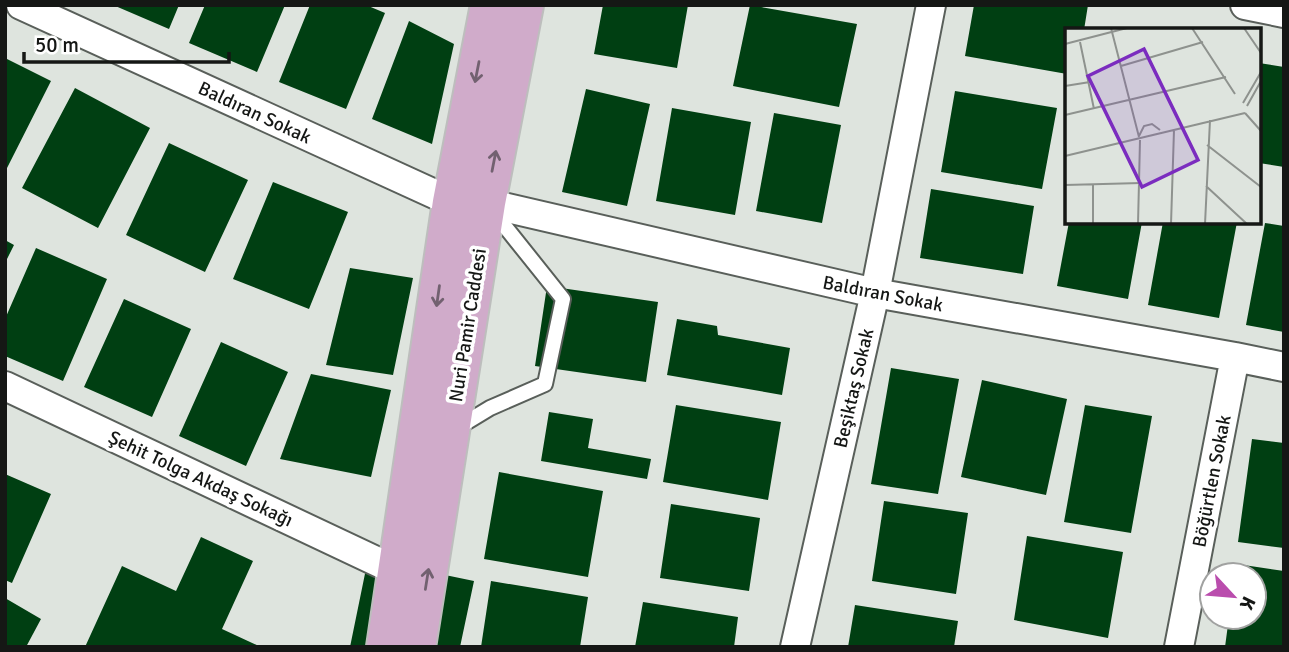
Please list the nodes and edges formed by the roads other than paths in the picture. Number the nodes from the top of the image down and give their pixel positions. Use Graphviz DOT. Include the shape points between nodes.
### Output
graph roads {
  1 [pos="490,5"];
  2 [pos="524,5"];
  3 [pos="931,5"];
  4 [pos="1245,5"];
  5 [pos="33,8"];
  6 [pos="1284,13"];
  7 [pos="469,202"];
  8 [pos="875,293"];
  9 [pos="1235,357"];
  10 [pos="1284,368"];
  11 [pos="5,386"];
  12 [pos="450,433"];
  13 [pos="397,571"];
  14 [pos="386,647"];
  15 [pos="416,647"];
  16 [pos="795,647"];
  17 [pos="1179,647"];
  1 -- 7 [label="main road, Nuri Pamir Caddesi, one-way"];
  7 -- 2 [label="main road, Nuri Pamir Caddesi, one-way"];
  3 -- 8 [label="street, Beşiktaş Sokak"];
  4 -- 6 [label="street"];
  5 -- 7 [label="street, Baldıran Sokak"];
  7 -- 8 [label="street, Baldıran Sokak"];
  7 -- 12 [label="main road, Nuri Pamir Caddesi"];
  7 -- 12 [label="lane" via="563,299 545,384 489,408"];
  7 -- 13 [label="main road, Nuri Pamir Caddesi, one-way"];
  8 -- 9 [label="street, Baldıran Sokak"];
  8 -- 16 [label="street, Beşiktaş Sokak"];
  9 -- 10 [label="street, Baldıran Sokak"];
  9 -- 17 [label="street, Böğürtlen Sokak"];
  11 -- 13 [label="street, Şehit Tolga Akdaş Sokağı"];
  15 -- 12 [label="main road, Nuri Pamir Caddesi, one-way"];
  13 -- 14 [label="main road, Nuri Pamir Caddesi"];
}
